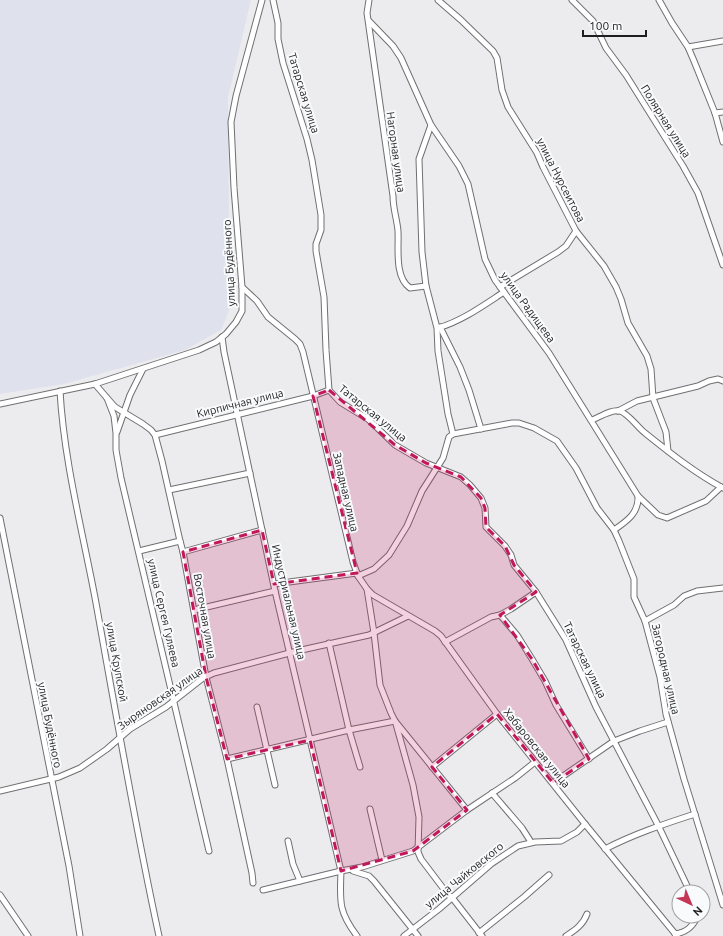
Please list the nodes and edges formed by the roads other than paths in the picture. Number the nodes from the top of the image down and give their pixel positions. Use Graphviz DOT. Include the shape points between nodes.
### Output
graph roads {
  1 [pos="262,0"];
  2 [pos="273,0"];
  3 [pos="369,0"];
  4 [pos="438,0"];
  5 [pos="572,0"];
  6 [pos="659,0"];
  7 [pos="369,21"];
  8 [pos="723,41"];
  9 [pos="688,48"];
  10 [pos="723,112"];
  11 [pos="715,113"];
  12 [pos="431,125"];
  13 [pos="723,142"];
  14 [pos="576,232"];
  15 [pos="723,265"];
  16 [pos="426,286"];
  17 [pos="242,287"];
  18 [pos="500,287"];
  19 [pos="504,292"];
  20 [pos="438,328"];
  21 [pos="222,337"];
  22 [pos="143,369"];
  23 [pos="723,381"];
  24 [pos="95,384"];
  25 [pos="329,390"];
  26 [pos="60,391"];
  27 [pos="313,396"];
  28 [pos="107,398"];
  29 [pos="653,398"];
  30 [pos="0,404"];
  31 [pos="618,411"];
  32 [pos="124,414"];
  33 [pos="237,414"];
  34 [pos="592,420"];
  35 [pos="481,429"];
  36 [pos="116,433"];
  37 [pos="453,434"];
  38 [pos="155,435"];
  39 [pos="668,451"];
  40 [pos="437,467"];
  41 [pos="250,473"];
  42 [pos="722,487"];
  43 [pos="169,490"];
  44 [pos="638,496"];
  45 [pos="0,518"];
  46 [pos="262,530"];
  47 [pos="614,530"];
  48 [pos="180,541"];
  49 [pos="139,551"];
  50 [pos="183,552"];
  51 [pos="357,575"];
  52 [pos="274,584"];
  53 [pos="723,588"];
  54 [pos="367,590"];
  55 [pos="275,591"];
  56 [pos="536,592"];
  57 [pos="194,610"];
  58 [pos="500,615"];
  59 [pos="408,616"];
  60 [pos="645,621"];
  61 [pos="374,633"];
  62 [pos="445,642"];
  63 [pos="329,643"];
  64 [pos="290,653"];
  65 [pos="206,676"];
  66 [pos="174,700"];
  67 [pos="257,707"];
  68 [pos="497,714"];
  69 [pos="395,721"];
  70 [pos="668,722"];
  71 [pos="349,730"];
  72 [pos="121,738"];
  73 [pos="310,740"];
  74 [pos="614,741"];
  75 [pos="267,750"];
  76 [pos="227,759"];
  77 [pos="589,759"];
  78 [pos="535,762"];
  79 [pos="360,767"];
  80 [pos="432,767"];
  81 [pos="51,779"];
  82 [pos="553,783"];
  83 [pos="276,785"];
  84 [pos="0,791"];
  85 [pos="492,793"];
  86 [pos="370,809"];
  87 [pos="466,810"];
  88 [pos="695,814"];
  89 [pos="584,824"];
  90 [pos="658,826"];
  91 [pos="288,841"];
  92 [pos="531,842"];
  93 [pos="605,849"];
  94 [pos="418,850"];
  95 [pos="209,851"];
  96 [pos="382,860"];
  97 [pos="350,870"];
  98 [pos="340,871"];
  99 [pos="549,875"];
  100 [pos="300,881"];
  101 [pos="253,883"];
  102 [pos="686,884"];
  103 [pos="263,890"];
  104 [pos="0,895"];
  105 [pos="451,898"];
  106 [pos="723,905"];
  107 [pos="587,914"];
  108 [pos="693,924"];
  109 [pos="413,929"];
  110 [pos="480,934"];
  111 [pos="676,935"];
  112 [pos="28,936"];
  113 [pos="80,936"];
  114 [pos="159,936"];
  115 [pos="357,936"];
  116 [pos="404,936"];
  117 [pos="418,936"];
  118 [pos="566,936"];
  1 -- 17 [label="street, улица Будённого" via="231,122"];
  2 -- 25 [label="street, Татарская улица" via="283,62 309,146 321,215 316,251 324,297"];
  3 -- 7 [label="street, Нагорная улица"];
  4 -- 14 [label="street, улица Нурсеитова" via="494,51 508,107 537,152"];
  5 -- 15 [label="street, Полярная улица" via="593,21 606,48 683,166 698,193"];
  6 -- 9 [label="street"];
  7 -- 12 [label="street, улица Радищева" via="401,58"];
  7 -- 16 [label="street, Нагорная улица" via="393,208 398,229 401,275 410,288"];
  8 -- 9 [label="street"];
  9 -- 11 [label="street"];
  10 -- 11 [label="street"];
  11 -- 13 [label="street"];
  12 -- 16 [label="street, Нагорная улица" via="419,159 422,252"];
  12 -- 18 [label="street, улица Радищева" via="468,184 486,259"];
  14 -- 18 [label="street" via="558,252"];
  14 -- 29 [label="street, улица Нурсеитова" via="604,266 616,287 628,323 647,356 651,369"];
  16 -- 20 [label="street, Нагорная улица"];
  17 -- 21 [label="street, улица Будённого" via="242,311"];
  17 -- 27 [label="street, Западная улица" via="268,317 300,344"];
  18 -- 19 [label="street, улица Радищева"];
  19 -- 20 [label="street" via="458,320"];
  19 -- 34 [label="street, улица Радищева" via="549,353"];
  20 -- 35 [label="street" via="460,367"];
  20 -- 37 [label="street, Нагорная улица" via="438,351"];
  21 -- 22 [label="street, улица Будённого" via="199,350"];
  21 -- 33 [label="street, Индустриальная улица"];
  22 -- 24 [label="street, улица Будённого"];
  22 -- 32 [label="street"];
  23 -- 29 [label="street" via="709,381"];
  24 -- 26 [label="street, улица Будённого"];
  24 -- 28 [label="street, улица Сергея Гуляева"];
  25 -- 27 [label="street, Кирпичная улица"];
  25 -- 40 [label="street, Татарская улица" via="340,402 368,419 395,445"];
  26 -- 30 [label="street, улица Будённого"];
  26 -- 72 [label="street, улица Крупской" via="70,471"];
  27 -- 33 [label="street, Кирпичная улица"];
  27 -- 51 [label="street, Западная улица"];
  28 -- 32 [label="street"];
  28 -- 36 [label="street, улица Сергея Гуляева" via="114,416"];
  29 -- 31 [label="street" via="637,401"];
  29 -- 39 [label="street, улица Нурсеитова" via="666,432"];
  31 -- 34 [label="street"];
  31 -- 39 [label="street" via="624,413"];
  32 -- 36 [label="street"];
  32 -- 38 [label="street" via="143,424"];
  33 -- 38 [label="street, Кирпичная улица"];
  33 -- 41 [label="street, Индустриальная улица"];
  34 -- 44 [label="street, улица Радищева"];
  35 -- 37 [label="street, Загородная улица"];
  35 -- 47 [label="street, Загородная улица" via="519,423 534,428 556,441 576,468 597,508"];
  36 -- 49 [label="street, улица Сергея Гуляева" via="121,478"];
  37 -- 40 [label="street" via="449,437 443,458"];
  38 -- 43 [label="street, Восточная улица"];
  39 -- 42 [label="street" via="697,473"];
  40 -- 51 [label="street" via="389,555 374,569"];
  40 -- 56 [label="street, Татарская улица" via="461,477 481,498 485,508 486,527 506,546 514,565"];
  41 -- 43 [label="street"];
  41 -- 46 [label="street, Индустриальная улица"];
  42 -- 44 [label="street, улица Радищева" via="706,501 667,518 658,515"];
  43 -- 48 [label="street, Восточная улица"];
  44 -- 47 [label="street" via="636,509 628,520"];
  45 -- 81 [label="street, улица Будённого"];
  46 -- 50 [label="street"];
  46 -- 52 [label="street, Индустриальная улица"];
  47 -- 60 [label="street, Загородная улица" via="630,568 634,580 634,597"];
  48 -- 49 [label="street"];
  48 -- 50 [label="street, Восточная улица"];
  49 -- 66 [label="street, улица Сергея Гуляева"];
  50 -- 57 [label="street, Восточная улица"];
  51 -- 52 [label="street" via="346,574"];
  51 -- 54 [label="street, Западная улица"];
  52 -- 55 [label="street, Индустриальная улица"];
  53 -- 60 [label="street" via="697,591 684,596 674,605"];
  54 -- 59 [label="street, Хабаровская улица"];
  54 -- 61 [label="street, Западная улица"];
  55 -- 57 [label="street"];
  55 -- 64 [label="street, Индустриальная улица"];
  56 -- 58 [label="street"];
  56 -- 74 [label="street, Татарская улица" via="566,640"];
  57 -- 65 [label="street, Восточная улица"];
  58 -- 62 [label="street" via="491,617"];
  58 -- 77 [label="street" via="517,635 545,680 556,705"];
  59 -- 61 [label="street, Зыряновская улица"];
  59 -- 62 [label="street, Хабаровская улица" via="435,631"];
  60 -- 70 [label="street, Загородная улица" via="660,677"];
  61 -- 63 [label="street, Зыряновская улица"];
  61 -- 69 [label="street, Западная улица" via="380,685"];
  62 -- 68 [label="street, Хабаровская улица"];
  63 -- 64 [label="street, Зыряновская улица"];
  63 -- 71 [label="street"];
  64 -- 65 [label="street, Зыряновская улица"];
  64 -- 73 [label="street, Индустриальная улица"];
  65 -- 66 [label="street, Зыряновская улица"];
  65 -- 76 [label="street, Восточная улица"];
  66 -- 72 [label="street, Зыряновская улица" via="130,729"];
  66 -- 95 [label="street, улица Сергея Гуляева"];
  67 -- 75 [label="street"];
  68 -- 78 [label="street, Хабаровская улица"];
  68 -- 80 [label="street"];
  69 -- 71 [label="street"];
  69 -- 80 [label="street, Западная улица"];
  69 -- 94 [label="street, Западная улица" via="419,817"];
  70 -- 74 [label="street"];
  70 -- 88 [label="street, Загородная улица"];
  71 -- 73 [label="street"];
  71 -- 79 [label="street"];
  72 -- 81 [label="street, Зыряновская улица" via="80,768"];
  72 -- 114 [label="street, улица Крупской"];
  73 -- 75 [label="street"];
  73 -- 98 [label="street, Индустриальная улица"];
  74 -- 77 [label="street"];
  74 -- 90 [label="street, Татарская улица"];
  75 -- 76 [label="street"];
  75 -- 83 [label="street"];
  76 -- 101 [label="street, Восточная улица"];
  77 -- 82 [label="street"];
  78 -- 82 [label="street, Хабаровская улица"];
  78 -- 85 [label="street"];
  80 -- 87 [label="street, Западная улица"];
  81 -- 84 [label="street, Зыряновская улица"];
  81 -- 113 [label="street, улица Будённого"];
  82 -- 89 [label="street, Хабаровская улица"];
  85 -- 87 [label="street"];
  85 -- 92 [label="street"];
  86 -- 96 [label="street"];
  87 -- 94 [label="street"];
  88 -- 90 [label="street"];
  88 -- 106 [label="street, Загородная улица"];
  89 -- 92 [label="street, улица Чайковского" via="577,832 561,841"];
  89 -- 93 [label="street, Хабаровская улица"];
  90 -- 93 [label="street"];
  90 -- 102 [label="street, Татарская улица"];
  91 -- 100 [label="street"];
  92 -- 105 [label="street, улица Чайковского" via="518,846 491,864"];
  93 -- 111 [label="street, Хабаровская улица"];
  94 -- 96 [label="street"];
  94 -- 105 [label="street" via="421,859"];
  96 -- 97 [label="street"];
  97 -- 98 [label="street"];
  97 -- 109 [label="street" via="369,876"];
  98 -- 100 [label="street"];
  98 -- 115 [label="street, Индустриальная улица" via="341,909"];
  99 -- 110 [label="street"];
  100 -- 103 [label="street"];
  104 -- 112 [label="street"];
  105 -- 109 [label="street, улица Чайковского"];
  105 -- 110 [label="street"];
  107 -- 118 [label="street" via="581,925"];
  108 -- 111 [label="street"];
  109 -- 116 [label="street, улица Чайковского"];
  109 -- 117 [label="street"];
}
